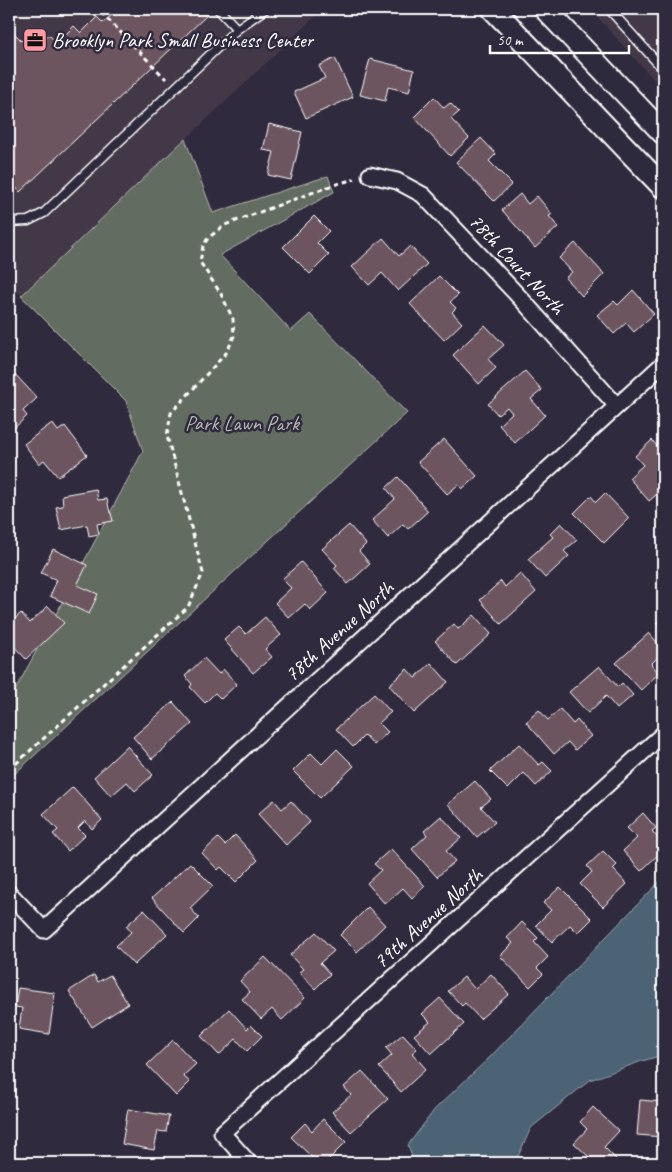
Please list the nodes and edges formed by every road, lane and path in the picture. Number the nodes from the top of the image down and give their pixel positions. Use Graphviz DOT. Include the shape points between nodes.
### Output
graph roads {
  1 [pos="218,9"];
  2 [pos="265,9"];
  3 [pos="493,9"];
  4 [pos="544,9"];
  5 [pos="609,9"];
  6 [pos="101,12"];
  7 [pos="237,29"];
  8 [pos="663,69"];
  9 [pos="175,89"];
  10 [pos="663,133"];
  11 [pos="370,175"];
  12 [pos="663,188"];
  13 [pos="9,222"];
  14 [pos="663,364"];
  15 [pos="617,406"];
  16 [pos="663,734"];
  17 [pos="9,770"];
  18 [pos="9,893"];
  19 [pos="249,1163"];
  1 -- 7 [label="lane"];
  2 -- 7 [label="lane"];
  3 -- 12 [label="main road"];
  4 -- 10 [label="main road"];
  5 -- 8 [label="lane"];
  6 -- 9 [label="path"];
  7 -- 9 [label="lane"];
  9 -- 13 [label="lane" via="44,213 28,221"];
  11 -- 15 [label="street, 78th Court North" via="397,181 423,196"];
  11 -- 17 [label="path" via="333,185 225,225 203,246 200,262 233,319 234,336 227,352 171,413 167,436 203,573 188,607"];
  14 -- 15 [label="street, 78th Avenue North"];
  15 -- 18 [label="street, 78th Avenue North" via="44,930"];
  16 -- 19 [label="street, 79th Avenue North" via="222,1133"];
}
